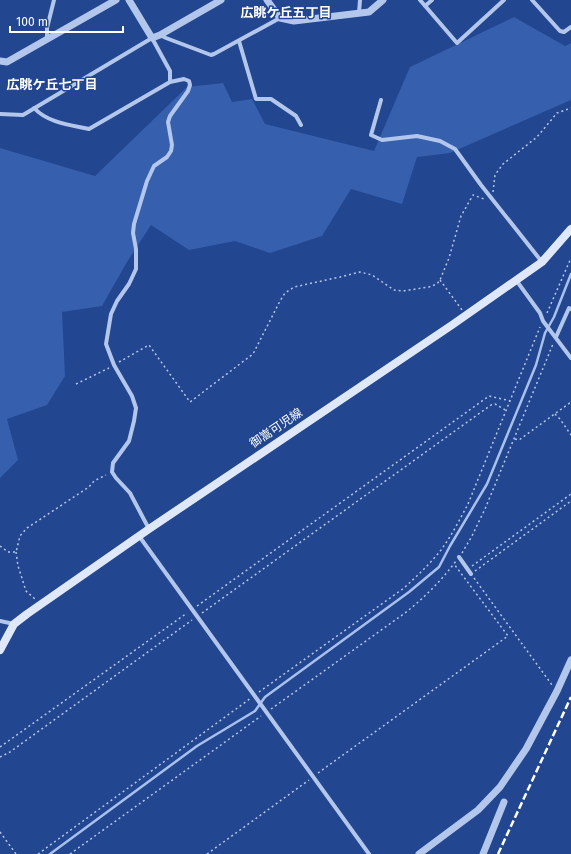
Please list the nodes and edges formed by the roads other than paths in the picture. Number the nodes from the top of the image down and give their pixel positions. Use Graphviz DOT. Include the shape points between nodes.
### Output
graph roads {
  1 [pos="54,0"];
  2 [pos="116,0"];
  3 [pos="129,0"];
  4 [pos="221,0"];
  5 [pos="267,0"];
  6 [pos="360,0"];
  7 [pos="383,0"];
  8 [pos="420,0"];
  9 [pos="432,0"];
  10 [pos="504,0"];
  11 [pos="532,0"];
  12 [pos="425,6"];
  13 [pos="359,13"];
  14 [pos="280,18"];
  15 [pos="571,27"];
  16 [pos="160,35"];
  17 [pos="152,38"];
  18 [pos="47,39"];
  19 [pos="239,41"];
  20 [pos="0,61"];
  21 [pos="170,82"];
  22 [pos="381,100"];
  23 [pos="34,108"];
  24 [pos="0,114"];
  25 [pos="301,125"];
  26 [pos="571,229"];
  27 [pos="542,262"];
  28 [pos="516,280"];
  29 [pos="571,303"];
  30 [pos="570,309"];
  31 [pos="556,337"];
  32 [pos="571,358"];
  33 [pos="148,528"];
  34 [pos="139,536"];
  35 [pos="459,557"];
  36 [pos="471,574"];
  37 [pos="0,621"];
  38 [pos="14,624"];
  39 [pos="0,650"];
  40 [pos="571,660"];
  41 [pos="504,802"];
  42 [pos="369,854"];
  43 [pos="419,854"];
  44 [pos="483,854"];
  1 -- 18 [label="street"];
  2 -- 18 [label="street"];
  3 -- 17 [label="street"];
  4 -- 16 [label="street"];
  5 -- 14 [label="street"];
  6 -- 13 [label="street"];
  7 -- 13 [label="street" via="369,12"];
  8 -- 12 [label="street"];
  9 -- 12 [label="street"];
  10 -- 12 [label="street" via="457,43"];
  11 -- 15 [label="street" via="560,31 564,32"];
  13 -- 14 [label="street" via="294,21"];
  14 -- 19 [label="street"];
  16 -- 17 [label="street"];
  16 -- 19 [label="street" via="211,54"];
  17 -- 21 [label="street" via="170,71"];
  17 -- 23 [label="street"];
  18 -- 20 [label="street" via="7,62"];
  19 -- 25 [label="street" via="256,99 271,99 296,116"];
  21 -- 23 [label="street" via="89,129 60,124"];
  21 -- 33 [label="street" via="184,79 190,84 168,122 171,151 154,166 146,182 134,224 136,269 111,314 106,344 114,365 132,396 136,413 129,441 113,463 112,472 130,493"];
  22 -- 27 [label="street" via="371,135 382,140 417,136 440,141 455,149"];
  23 -- 24 [label="street" via="23,115"];
  26 -- 27 [label="main road, 御嵩可児線"];
  27 -- 28 [label="main road, 御嵩可児線"];
  28 -- 31 [label="street"];
  28 -- 33 [label="main road, 御嵩可児線"];
  29 -- 30 [label="street"];
  30 -- 31 [label="street"];
  31 -- 32 [label="street"];
  33 -- 34 [label="main road, 御嵩可児線"];
  34 -- 38 [label="main road, 御嵩可児線"];
  34 -- 42 [label="street"];
  35 -- 36 [label="street"];
  37 -- 38 [label="street"];
  38 -- 39 [label="main road, 御嵩可児線"];
  40 -- 43 [label="street" via="557,691 511,773 478,810"];
  41 -- 44 [label="street"];
}
